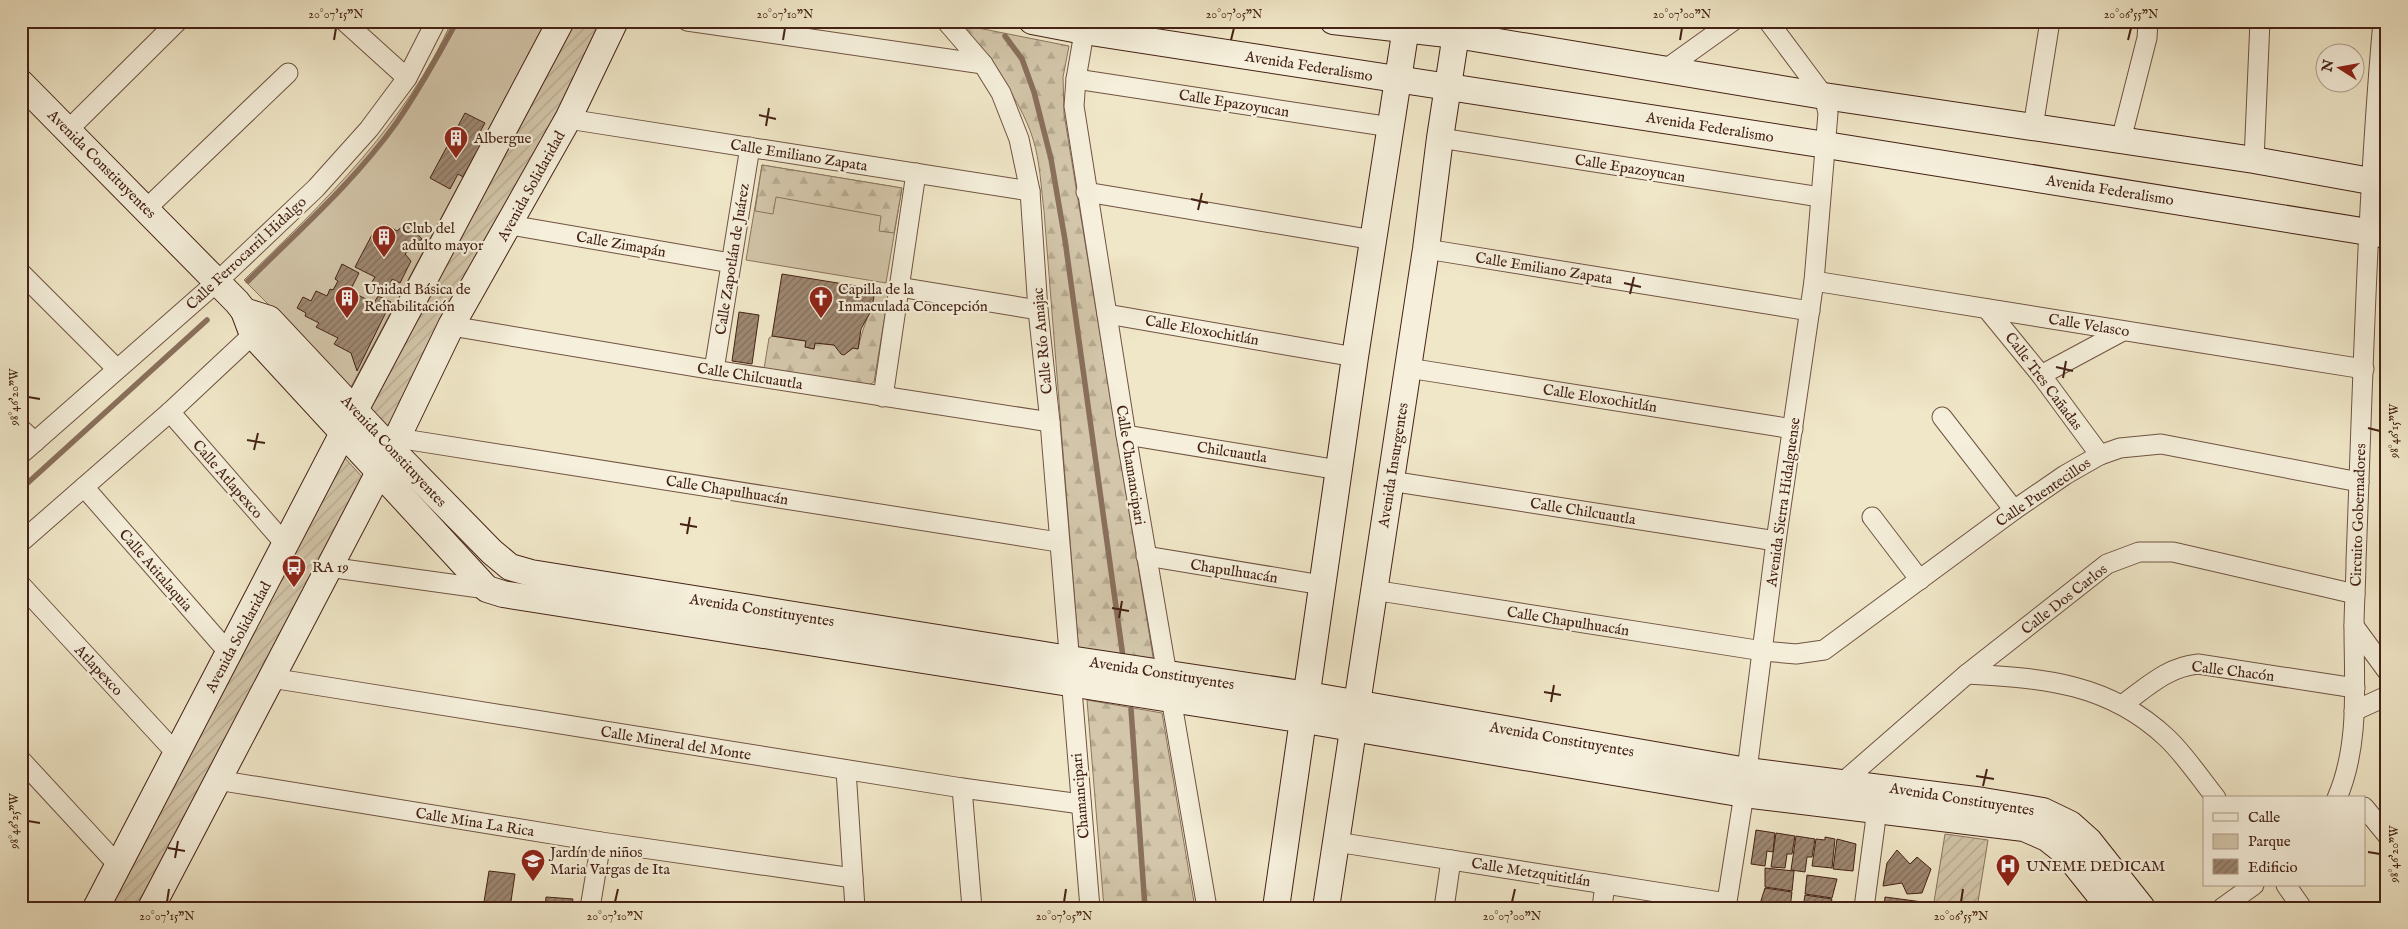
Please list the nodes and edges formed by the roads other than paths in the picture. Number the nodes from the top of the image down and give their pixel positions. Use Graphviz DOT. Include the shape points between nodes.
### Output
graph roads {
  1 [pos="178,21"];
  2 [pos="344,21"];
  3 [pos="436,21"];
  4 [pos="561,21"];
  5 [pos="615,21"];
  6 [pos="687,21"];
  7 [pos="946,21"];
  8 [pos="1032,21"];
  9 [pos="1332,21"];
  10 [pos="1733,21"];
  11 [pos="1768,21"];
  12 [pos="2050,21"];
  13 [pos="2148,21"];
  14 [pos="2260,21"];
  15 [pos="2383,21"];
  16 [pos="1085,26"];
  17 [pos="1406,26"];
  18 [pos="1457,28"];
  19 [pos="983,64"];
  20 [pos="1666,68"];
  21 [pos="288,73"];
  22 [pos="407,78"];
  23 [pos="1076,79"];
  24 [pos="1398,79"];
  25 [pos="21,83"];
  26 [pos="1448,87"];
  27 [pos="1824,96"];
  28 [pos="568,119"];
  29 [pos="1391,127"];
  30 [pos="2033,128"];
  31 [pos="68,130"];
  32 [pos="1440,138"];
  33 [pos="2121,140"];
  34 [pos="1826,145"];
  35 [pos="750,147"];
  36 [pos="2254,160"];
  37 [pos="916,173"];
  38 [pos="2380,182"];
  39 [pos="1030,191"];
  40 [pos="1086,192"];
  41 [pos="1820,197"];
  42 [pos="146,209"];
  43 [pos="510,226"];
  44 [pos="2378,233"];
  45 [pos="1374,240"];
  46 [pos="1426,249"];
  47 [pos="731,263"];
  48 [pos="21,273"];
  49 [pos="218,281"];
  50 [pos="1814,281"];
  51 [pos="899,286"];
  52 [pos="1987,309"];
  53 [pos="1038,310"];
  54 [pos="1810,311"];
  55 [pos="1107,314"];
  56 [pos="451,326"];
  57 [pos="261,327"];
  58 [pos="2123,331"];
  59 [pos="1356,357"];
  60 [pos="116,368"];
  61 [pos="1408,368"];
  62 [pos="2364,369"];
  63 [pos="714,370"];
  64 [pos="2041,375"];
  65 [pos="883,398"];
  66 [pos="355,410"];
  67 [pos="170,412"];
  68 [pos="1942,417"];
  69 [pos="1050,422"];
  70 [pos="1793,428"];
  71 [pos="21,429"];
  72 [pos="343,433"];
  73 [pos="1126,435"];
  74 [pos="28,448"];
  75 [pos="389,453"];
  76 [pos="2100,455"];
  77 [pos="1339,470"];
  78 [pos="1390,481"];
  79 [pos="2359,482"];
  80 [pos="84,487"];
  81 [pos="2014,510"];
  82 [pos="1872,517"];
  83 [pos="1776,541"];
  84 [pos="21,542"];
  85 [pos="1058,542"];
  86 [pos="286,545"];
  87 [pos="1146,556"];
  88 [pos="328,568"];
  89 [pos="1920,580"];
  90 [pos="21,585"];
  91 [pos="1322,585"];
  92 [pos="487,589"];
  93 [pos="1373,590"];
  94 [pos="2355,594"];
  95 [pos="763,623"];
  96 [pos="2354,626"];
  97 [pos="1763,652"];
  98 [pos="229,653"];
  99 [pos="2387,671"];
  100 [pos="1070,672"];
  101 [pos="1166,674"];
  102 [pos="1967,674"];
  103 [pos="272,678"];
  104 [pos="2355,688"];
  105 [pos="2387,696"];
  106 [pos="1170,699"];
  107 [pos="2122,705"];
  108 [pos="1306,708"];
  109 [pos="2354,711"];
  110 [pos="1355,716"];
  111 [pos="177,754"];
  112 [pos="21,760"];
  113 [pos="846,770"];
  114 [pos="217,780"];
  115 [pos="1746,782"];
  116 [pos="962,788"];
  117 [pos="2341,790"];
  118 [pos="1840,793"];
  119 [pos="2214,796"];
  120 [pos="2353,796"];
  121 [pos="1081,804"];
  122 [pos="2366,809"];
  123 [pos="1875,810"];
  124 [pos="2387,835"];
  125 [pos="601,842"];
  126 [pos="1336,842"];
  127 [pos="1452,860"];
  128 [pos="118,865"];
  129 [pos="852,878"];
  130 [pos="1605,884"];
  131 [pos="2253,886"];
  132 [pos="2287,886"];
  133 [pos="1726,905"];
  134 [pos="152,907"];
  135 [pos="96,908"];
  136 [pos="590,908"];
  137 [pos="855,908"];
  138 [pos="972,908"];
  139 [pos="1090,908"];
  140 [pos="1207,908"];
  141 [pos="1276,908"];
  142 [pos="1326,908"];
  143 [pos="1444,908"];
  144 [pos="1602,908"];
  145 [pos="1864,908"];
  146 [pos="2110,908"];
  147 [pos="2142,908"];
  148 [pos="2222,908"];
  149 [pos="2302,908"];
  1 -- 31 [label="street"];
  2 -- 22 [label="street"];
  3 -- 22 [label="street, Calle Ferrocarril Hidalgo"];
  4 -- 66 [label="street, Avenida Solidaridad"];
  5 -- 28 [label="street, Avenida Solidaridad"];
  6 -- 19 [label="street"];
  7 -- 19 [label="street, Calle Río Amajac"];
  8 -- 16 [label="street, Avenida Federalismo"];
  9 -- 17 [label="street"];
  10 -- 20 [label="street"];
  11 -- 27 [label="street"];
  12 -- 30 [label="street"];
  13 -- 33 [label="street" via="2147,38"];
  14 -- 36 [label="street"];
  15 -- 38 [label="street, Circuito Gobernadores"];
  16 -- 23 [label="street, Calle Chamancipari"];
  16 -- 24 [label="street, Avenida Federalismo"];
  17 -- 18 [label="street"];
  17 -- 24 [label="street"];
  18 -- 20 [label="street"];
  18 -- 26 [label="street, Avenida Insurgentes"];
  19 -- 39 [label="street, Calle Río Amajac" via="1001,93 1019,139"];
  20 -- 27 [label="street"];
  21 -- 42 [label="street"];
  22 -- 49 [label="street, Calle Ferrocarril Hidalgo" via="369,129 316,188"];
  23 -- 29 [label="street, Calle Epazoyucan"];
  23 -- 40 [label="street, Calle Chamancipari" via="1074,106"];
  24 -- 26 [label="street, Avenida Federalismo"];
  24 -- 29 [label="street"];
  25 -- 31 [label="street, Avenida Constituyentes"];
  26 -- 32 [label="street, Avenida Insurgentes"];
  26 -- 34 [label="street, Avenida Federalismo"];
  27 -- 30 [label="street"];
  27 -- 34 [label="street, Avenida Sierra Hidalguense" via="1828,113"];
  28 -- 35 [label="street, Calle Emiliano Zapata"];
  28 -- 43 [label="street, Avenida Solidaridad"];
  29 -- 45 [label="street"];
  30 -- 33 [label="street"];
  31 -- 42 [label="street, Avenida Constituyentes"];
  32 -- 41 [label="street, Calle Epazoyucan"];
  32 -- 46 [label="street, Avenida Insurgentes"];
  33 -- 36 [label="street"];
  34 -- 41 [label="street, Avenida Sierra Hidalguense"];
  34 -- 44 [label="street, Avenida Federalismo"];
  35 -- 37 [label="street, Calle Emiliano Zapata"];
  35 -- 47 [label="street, Calle Zapotlán de Juárez"];
  36 -- 38 [label="street"];
  37 -- 39 [label="street, Calle Emiliano Zapata"];
  37 -- 51 [label="street"];
  38 -- 44 [label="street, Circuito Gobernadores"];
  39 -- 53 [label="street, Calle Río Amajac"];
  40 -- 45 [label="street"];
  40 -- 55 [label="street, Calle Chamancipari"];
  41 -- 50 [label="street, Avenida Sierra Hidalguense"];
  42 -- 49 [label="street, Avenida Constituyentes"];
  43 -- 47 [label="street, Calle Zimapán"];
  43 -- 56 [label="street, Avenida Solidaridad"];
  44 -- 62 [label="street, Circuito Gobernadores"];
  45 -- 59 [label="street"];
  46 -- 54 [label="street, Calle Emiliano Zapata"];
  46 -- 61 [label="street, Avenida Insurgentes"];
  47 -- 63 [label="street, Calle Zapotlán de Juárez"];
  48 -- 60 [label="street"];
  49 -- 57 [label="street, Avenida Constituyentes"];
  49 -- 60 [label="street, Calle Ferrocarril Hidalgo"];
  50 -- 52 [label="street, Calle Velasco"];
  50 -- 54 [label="street, Avenida Sierra Hidalguense"];
  51 -- 53 [label="street"];
  51 -- 65 [label="street"];
  52 -- 58 [label="street, Calle Velasco"];
  52 -- 64 [label="street, Calle Tres Cañadas"];
  53 -- 69 [label="street, Calle Río Amajac"];
  54 -- 70 [label="street, Avenida Sierra Hidalguense"];
  55 -- 59 [label="street, Calle Eloxochitlán"];
  55 -- 73 [label="street, Calle Chamancipari"];
  56 -- 63 [label="street, Calle Chilcuautla"];
  56 -- 75 [label="street, Avenida Solidaridad"];
  57 -- 66 [label="street, Avenida Constituyentes"];
  57 -- 67 [label="street"];
  57 -- 72 [label="street, Avenida Constituyentes"];
  58 -- 62 [label="street, Calle Velasco"];
  58 -- 64 [label="street"];
  59 -- 77 [label="street"];
  60 -- 74 [label="street, Calle Ferrocarril Hidalgo"];
  61 -- 70 [label="street, Calle Eloxochitlán"];
  61 -- 78 [label="street, Avenida Insurgentes"];
  62 -- 79 [label="street, Circuito Gobernadores"];
  63 -- 65 [label="street, Calle Chilcuautla"];
  64 -- 76 [label="street, Calle Tres Cañadas"];
  65 -- 69 [label="street, Calle Chilcuautla"];
  66 -- 72 [label="street, Avenida Solidaridad"];
  66 -- 75 [label="street, Avenida Constituyentes"];
  67 -- 80 [label="street"];
  67 -- 86 [label="street, Calle Atlapexco"];
  68 -- 81 [label="street"];
  69 -- 85 [label="street, Calle Río Amajac"];
  70 -- 83 [label="street, Avenida Sierra Hidalguense"];
  71 -- 74 [label="street"];
  72 -- 75 [label="street, Avenida Constituyentes"];
  72 -- 86 [label="street, Avenida Solidaridad"];
  73 -- 77 [label="street, Chilcuautla"];
  73 -- 87 [label="street, Calle Chamancipari"];
  75 -- 85 [label="street, Calle Chapulhuacán"];
  75 -- 88 [label="street, Avenida Solidaridad"];
  75 -- 92 [label="street, Avenida Constituyentes"];
  75 -- 95 [label="street, Avenida Constituyentes" via="510,567"];
  76 -- 79 [label="street, Calle Puentecillos" via="2120,448 2162,444"];
  76 -- 81 [label="street, Calle Puentecillos"];
  77 -- 91 [label="street"];
  78 -- 83 [label="street, Calle Chilcuautla"];
  78 -- 93 [label="street, Avenida Insurgentes"];
  79 -- 94 [label="street, Circuito Gobernadores"];
  80 -- 84 [label="street"];
  80 -- 98 [label="street, Calle Atitalaquia"];
  81 -- 89 [label="street, Calle Puentecillos"];
  82 -- 89 [label="street"];
  83 -- 97 [label="street, Avenida Sierra Hidalguense"];
  85 -- 100 [label="street, Calle Río Amajac"];
  86 -- 98 [label="street, Avenida Solidaridad"];
  87 -- 91 [label="street, Chapulhuacán"];
  87 -- 101 [label="street, Calle Chamancipari"];
  88 -- 92 [label="street"];
  88 -- 103 [label="street, Avenida Solidaridad"];
  89 -- 97 [label="street, Calle Puentecillos" via="1824,650 1796,654"];
  90 -- 111 [label="street, Atlapexco"];
  91 -- 108 [label="street"];
  92 -- 95 [label="street, Avenida Constituyentes" via="503,594"];
  93 -- 97 [label="street, Calle Chapulhuacán"];
  93 -- 110 [label="street, Avenida Insurgentes"];
  94 -- 96 [label="street, Circuito Gobernadores"];
  94 -- 102 [label="street, Calle Dos Carlos" via="2174,552 2139,552 2108,564"];
  95 -- 100 [label="street, Avenida Constituyentes"];
  96 -- 99 [label="street"];
  96 -- 104 [label="street, Circuito Gobernadores"];
  97 -- 115 [label="street, Avenida Sierra Hidalguense"];
  98 -- 111 [label="street, Avenida Solidaridad"];
  100 -- 101 [label="street, Avenida Constituyentes"];
  100 -- 106 [label="street, Avenida Constituyentes"];
  100 -- 121 [label="street, Chamancipari"];
  101 -- 106 [label="street, Calle Chamancipari"];
  101 -- 108 [label="street, Avenida Constituyentes"];
  102 -- 107 [label="street" via="2024,677 2082,688"];
  102 -- 118 [label="street, Calle Dos Carlos"];
  103 -- 113 [label="street, Calle Mineral del Monte"];
  103 -- 114 [label="street, Avenida Solidaridad"];
  104 -- 107 [label="street, Calle Chacón" via="2198,664 2181,666 2164,674"];
  104 -- 109 [label="street, Circuito Gobernadores"];
  105 -- 109 [label="street"];
  106 -- 108 [label="street, Avenida Constituyentes"];
  106 -- 140 [label="street, Calle Chamancipari"];
  107 -- 119 [label="street" via="2167,738"];
  108 -- 110 [label="street, Avenida Constituyentes"];
  108 -- 141 [label="street"];
  109 -- 117 [label="street, Circuito Gobernadores"];
  110 -- 115 [label="street, Avenida Constituyentes"];
  110 -- 126 [label="street, Avenida Insurgentes"];
  111 -- 128 [label="street, Avenida Solidaridad"];
  112 -- 128 [label="street"];
  113 -- 116 [label="street, Calle Mineral del Monte"];
  113 -- 129 [label="street"];
  114 -- 125 [label="street, Calle Mina La Rica"];
  114 -- 134 [label="street, Avenida Solidaridad"];
  115 -- 118 [label="street, Avenida Constituyentes"];
  115 -- 133 [label="street, Avenida Sierra Hidalguense"];
  116 -- 121 [label="street, Calle Mineral del Monte"];
  116 -- 138 [label="street"];
  117 -- 120 [label="street"];
  118 -- 123 [label="street, Avenida Constituyentes"];
  118 -- 147 [label="street, Avenida Constituyentes" via="2043,811 2070,824 2089,840"];
  121 -- 139 [label="street, Chamancipari"];
  122 -- 124 [label="street"];
  123 -- 145 [label="street"];
  123 -- 146 [label="street, Avenida Constituyentes" via="2024,828 2047,838 2066,853"];
  125 -- 129 [label="street, Calle Mina La Rica"];
  125 -- 136 [label="street"];
  126 -- 127 [label="street, Calle Metzquititlán"];
  126 -- 142 [label="street, Avenida Insurgentes"];
  127 -- 130 [label="street, Calle Metzquititlán"];
  127 -- 143 [label="street"];
  128 -- 135 [label="street, Avenida Solidaridad"];
  129 -- 137 [label="street"];
  130 -- 133 [label="street, Calle Metzquititlán"];
  130 -- 144 [label="street"];
  131 -- 148 [label="street"];
  132 -- 149 [label="street"];
}
